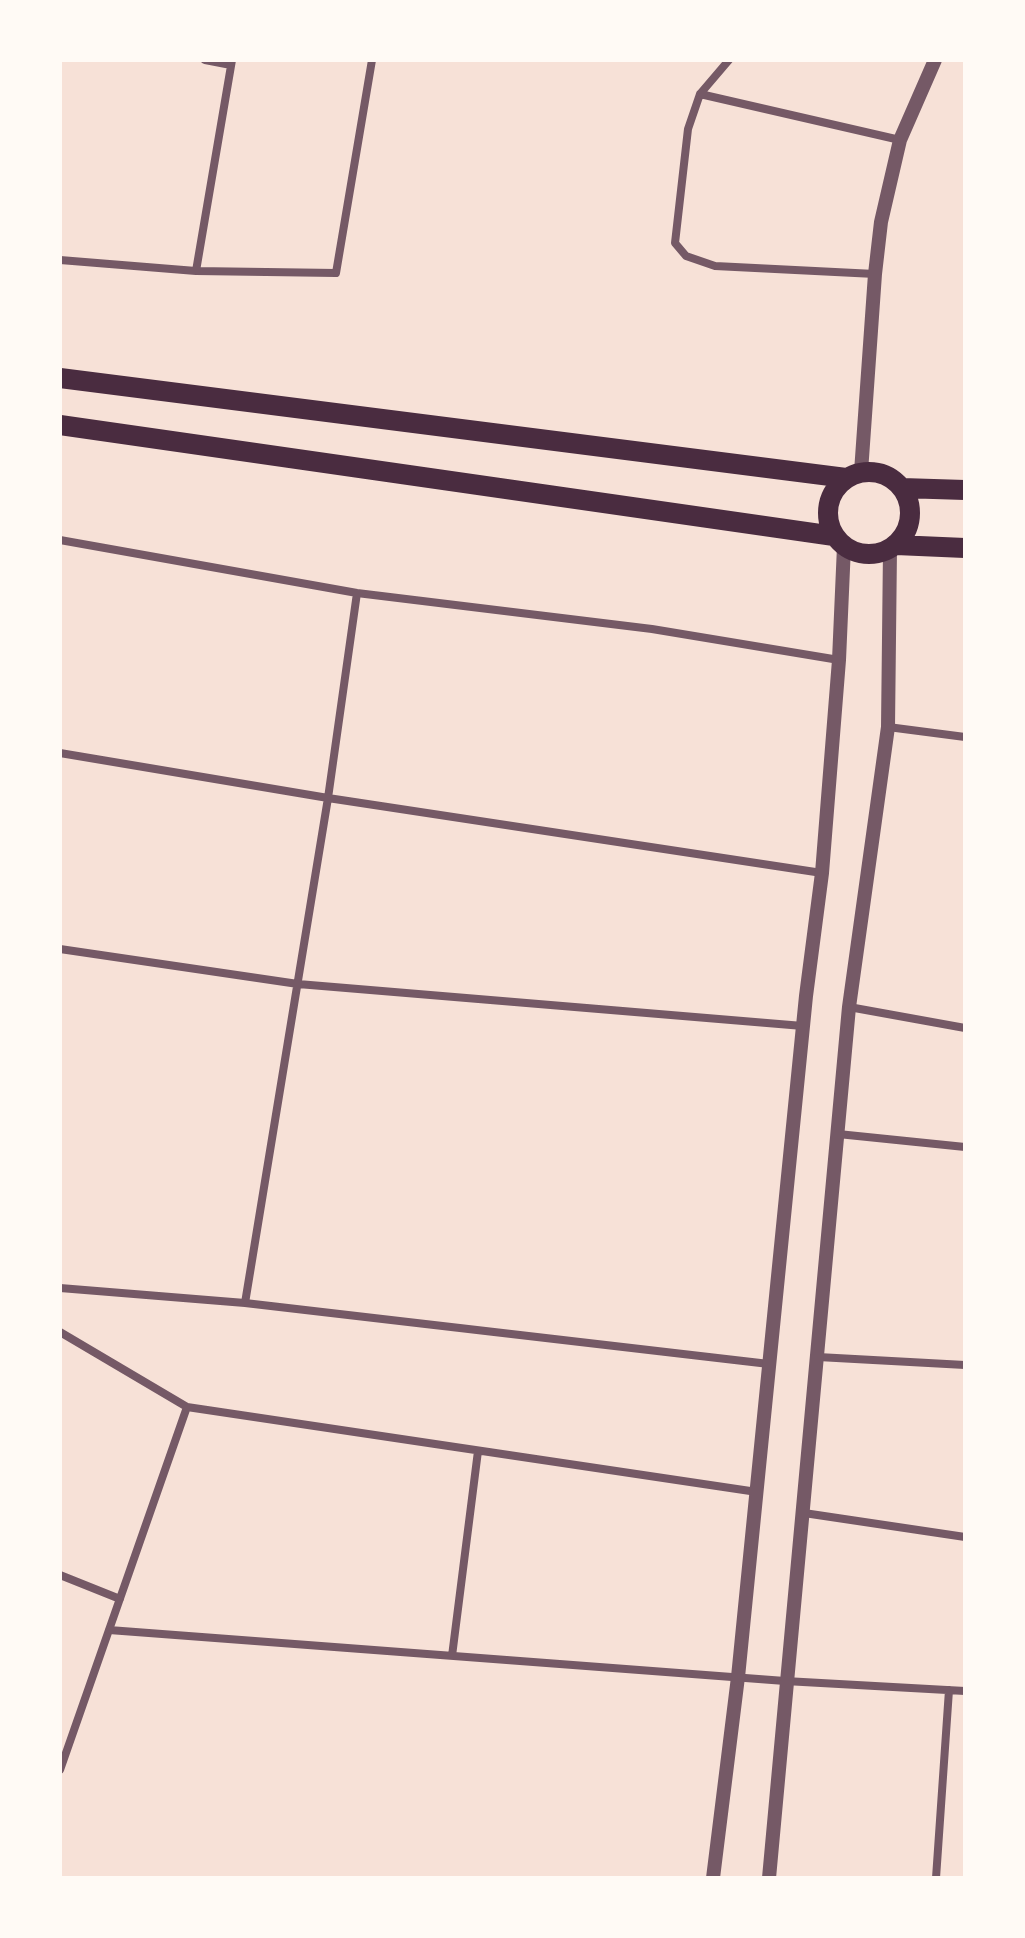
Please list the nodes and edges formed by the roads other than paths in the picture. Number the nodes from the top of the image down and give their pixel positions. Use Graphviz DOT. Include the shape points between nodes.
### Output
graph roads {
  1 [pos="205,60"];
  2 [pos="372,60"];
  3 [pos="729,60"];
  4 [pos="935,60"];
  5 [pos="231,62"];
  6 [pos="700,94"];
  7 [pos="900,140"];
  8 [pos="60,260"];
  9 [pos="196,271"];
  10 [pos="875,274"];
  11 [pos="60,378"];
  12 [pos="60,425"];
  13 [pos="854,475"];
  14 [pos="902,488"];
  15 [pos="965,490"];
  16 [pos="60,540"];
  17 [pos="839,541"];
  18 [pos="893,547"];
  19 [pos="965,548"];
  20 [pos="357,593"];
  21 [pos="839,660"];
  22 [pos="888,727"];
  23 [pos="965,737"];
  24 [pos="60,753"];
  25 [pos="328,798"];
  26 [pos="822,873"];
  27 [pos="60,949"];
  28 [pos="298,984"];
  29 [pos="849,1007"];
  30 [pos="803,1026"];
  31 [pos="965,1028"];
  32 [pos="838,1134"];
  33 [pos="965,1147"];
  34 [pos="60,1288"];
  35 [pos="245,1303"];
  36 [pos="60,1332"];
  37 [pos="818,1357"];
  38 [pos="769,1364"];
  39 [pos="965,1365"];
  40 [pos="187,1407"];
  41 [pos="478,1451"];
  42 [pos="757,1492"];
  43 [pos="804,1513"];
  44 [pos="965,1537"];
  45 [pos="60,1575"];
  46 [pos="120,1599"];
  47 [pos="109,1630"];
  48 [pos="452,1656"];
  49 [pos="738,1677"];
  50 [pos="785,1681"];
  51 [pos="949,1690"];
  52 [pos="965,1691"];
  53 [pos="60,1770"];
  54 [pos="713,1878"];
  55 [pos="769,1878"];
  56 [pos="936,1878"];
  1 -- 5 [label="street"];
  2 -- 9 [label="street" via="336,273"];
  3 -- 6 [label="street"];
  4 -- 7 [label="street"];
  5 -- 9 [label="street"];
  6 -- 7 [label="street"];
  6 -- 10 [label="street" via="688,129 675,243 686,256 715,266"];
  7 -- 10 [label="street"];
  8 -- 9 [label="street"];
  10 -- 13 [label="street"];
  11 -- 13 [label="main road"];
  12 -- 17 [label="main road"];
  13 -- 14 [label="main road" via="884,474"];
  13 -- 17 [label="main road" via="837,486 828,505"];
  14 -- 15 [label="main road"];
  14 -- 18 [label="main road" via="909,524"];
  16 -- 20 [label="street"];
  17 -- 18 [label="main road" via="867,555"];
  17 -- 21 [label="street"];
  18 -- 19 [label="main road"];
  18 -- 22 [label="street"];
  20 -- 21 [label="street" via="652,629"];
  20 -- 25 [label="street"];
  21 -- 26 [label="street"];
  22 -- 23 [label="street"];
  22 -- 29 [label="street"];
  24 -- 25 [label="street"];
  25 -- 26 [label="street"];
  25 -- 28 [label="street"];
  26 -- 30 [label="street"];
  27 -- 28 [label="street"];
  28 -- 30 [label="street"];
  28 -- 35 [label="street"];
  29 -- 31 [label="street"];
  29 -- 32 [label="street"];
  30 -- 38 [label="street"];
  32 -- 33 [label="street"];
  32 -- 37 [label="street"];
  34 -- 35 [label="street"];
  35 -- 38 [label="street"];
  36 -- 40 [label="street"];
  37 -- 39 [label="street"];
  37 -- 43 [label="street"];
  38 -- 42 [label="street"];
  40 -- 41 [label="street"];
  40 -- 46 [label="street"];
  41 -- 42 [label="street"];
  41 -- 48 [label="street"];
  42 -- 49 [label="street"];
  43 -- 44 [label="street"];
  43 -- 50 [label="street"];
  45 -- 46 [label="street"];
  46 -- 47 [label="street"];
  47 -- 48 [label="street"];
  47 -- 53 [label="street"];
  48 -- 49 [label="street"];
  49 -- 50 [label="street"];
  49 -- 54 [label="street"];
  50 -- 51 [label="street"];
  50 -- 55 [label="street"];
  51 -- 52 [label="street"];
  51 -- 56 [label="street"];
}
